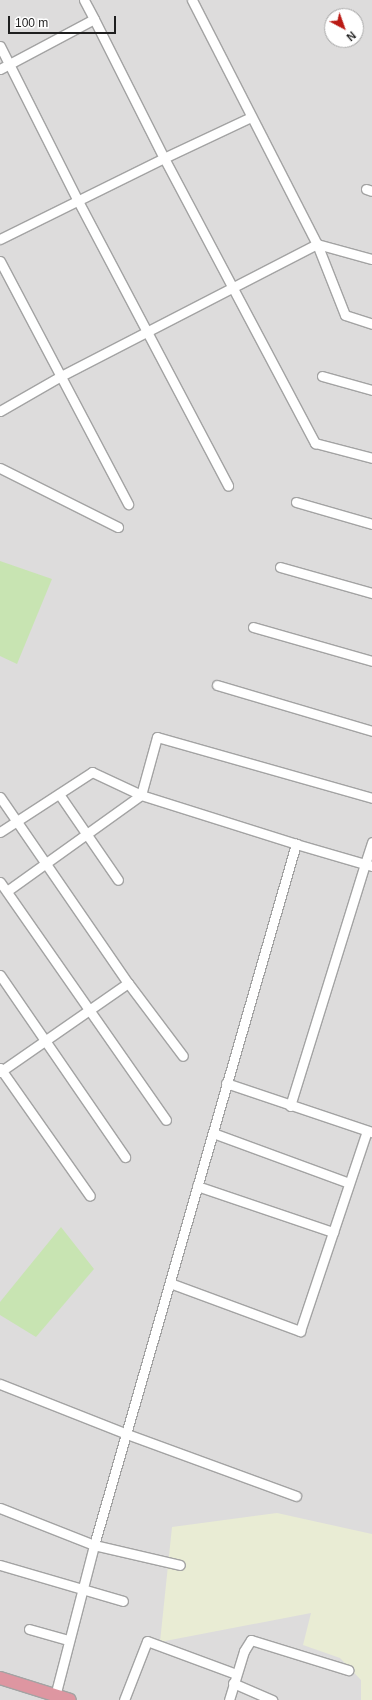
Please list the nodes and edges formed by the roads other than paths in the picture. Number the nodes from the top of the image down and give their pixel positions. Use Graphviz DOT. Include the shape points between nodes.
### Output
graph roads {
  1 [pos="84,0"];
  2 [pos="192,0"];
  3 [pos="94,18"];
  4 [pos="0,46"];
  5 [pos="10,64"];
  6 [pos="0,69"];
  7 [pos="251,117"];
  8 [pos="164,158"];
  9 [pos="77,199"];
  10 [pos="0,239"];
  11 [pos="317,244"];
  12 [pos="372,259"];
  13 [pos="0,261"];
  14 [pos="232,288"];
  15 [pos="372,324"];
  16 [pos="147,331"];
  17 [pos="61,376"];
  18 [pos="322,376"];
  19 [pos="372,390"];
  20 [pos="0,411"];
  21 [pos="372,458"];
  22 [pos="0,468"];
  23 [pos="228,486"];
  24 [pos="296,502"];
  25 [pos="128,504"];
  26 [pos="372,524"];
  27 [pos="118,527"];
  28 [pos="280,567"];
  29 [pos="372,593"];
  30 [pos="252,627"];
  31 [pos="372,661"];
  32 [pos="217,685"];
  33 [pos="372,731"];
  34 [pos="59,794"];
  35 [pos="141,795"];
  36 [pos="0,796"];
  37 [pos="372,798"];
  38 [pos="18,821"];
  39 [pos="0,832"];
  40 [pos="87,835"];
  41 [pos="372,842"];
  42 [pos="296,844"];
  43 [pos="47,864"];
  44 [pos="369,865"];
  45 [pos="118,880"];
  46 [pos="0,882"];
  47 [pos="7,891"];
  48 [pos="0,975"];
  49 [pos="128,983"];
  50 [pos="88,1011"];
  51 [pos="46,1042"];
  52 [pos="183,1056"];
  53 [pos="1,1070"];
  54 [pos="226,1083"];
  55 [pos="290,1106"];
  56 [pos="166,1120"];
  57 [pos="370,1132"];
  58 [pos="213,1133"];
  59 [pos="125,1157"];
  60 [pos="349,1183"];
  61 [pos="197,1186"];
  62 [pos="90,1196"];
  63 [pos="333,1232"];
  64 [pos="170,1283"];
  65 [pos="0,1384"];
  66 [pos="127,1434"];
  67 [pos="296,1496"];
  68 [pos="0,1508"];
  69 [pos="94,1545"];
  70 [pos="0,1565"];
  71 [pos="180,1565"];
  72 [pos="83,1590"];
  73 [pos="123,1601"];
  74 [pos="29,1629"];
  75 [pos="68,1640"];
  76 [pos="348,1670"];
  77 [pos="0,1678"];
  78 [pos="235,1679"];
  79 [pos="55,1698"];
  80 [pos="70,1700"];
  81 [pos="124,1700"];
  82 [pos="229,1700"];
  83 [pos="272,1700"];
  1 -- 3 [label="street"];
  2 -- 7 [label="street"];
  3 -- 5 [label="street"];
  3 -- 8 [label="street"];
  4 -- 5 [label="street"];
  5 -- 6 [label="street"];
  5 -- 9 [label="street"];
  7 -- 8 [label="street"];
  7 -- 11 [label="street"];
  8 -- 9 [label="street"];
  8 -- 14 [label="street"];
  9 -- 10 [label="street"];
  9 -- 16 [label="street"];
  11 -- 12 [label="street"];
  11 -- 14 [label="street"];
  11 -- 15 [label="street" via="345,316"];
  13 -- 17 [label="street"];
  14 -- 16 [label="street"];
  14 -- 21 [label="street" via="315,443"];
  16 -- 17 [label="street"];
  16 -- 23 [label="street"];
  17 -- 20 [label="street"];
  17 -- 25 [label="street"];
  18 -- 19 [label="street"];
  22 -- 27 [label="street"];
  24 -- 26 [label="street"];
  28 -- 29 [label="street"];
  30 -- 31 [label="street"];
  32 -- 33 [label="street"];
  34 -- 35 [label="street" via="92,772"];
  34 -- 38 [label="street"];
  34 -- 40 [label="street"];
  35 -- 37 [label="street" via="157,737"];
  35 -- 40 [label="street"];
  35 -- 42 [label="street"];
  36 -- 38 [label="street"];
  38 -- 39 [label="street"];
  38 -- 43 [label="street"];
  40 -- 43 [label="street"];
  40 -- 45 [label="street"];
  41 -- 44 [label="street"];
  42 -- 44 [label="street"];
  42 -- 54 [label="street"];
  43 -- 47 [label="street"];
  43 -- 49 [label="street"];
  44 -- 55 [label="street"];
  46 -- 47 [label="street"];
  47 -- 50 [label="street"];
  48 -- 51 [label="street"];
  49 -- 50 [label="street"];
  49 -- 52 [label="street"];
  50 -- 51 [label="street"];
  50 -- 56 [label="street"];
  51 -- 53 [label="street"];
  51 -- 59 [label="street"];
  53 -- 62 [label="street"];
  54 -- 55 [label="street"];
  54 -- 58 [label="street"];
  55 -- 57 [label="street"];
  57 -- 60 [label="street"];
  58 -- 60 [label="street"];
  58 -- 61 [label="street"];
  60 -- 63 [label="street"];
  61 -- 63 [label="street"];
  61 -- 64 [label="street"];
  63 -- 64 [label="street" via="300,1331"];
  64 -- 66 [label="street"];
  65 -- 66 [label="street"];
  66 -- 67 [label="street"];
  66 -- 69 [label="street"];
  68 -- 69 [label="street"];
  69 -- 71 [label="street"];
  69 -- 72 [label="street"];
  70 -- 72 [label="street"];
  72 -- 73 [label="street"];
  72 -- 75 [label="street"];
  74 -- 75 [label="street"];
  75 -- 79 [label="street"];
  76 -- 78 [label="street" via="251,1640 244,1651"];
  77 -- 79 [label="highway"];
  78 -- 81 [label="street" via="147,1641"];
  78 -- 82 [label="street"];
  78 -- 83 [label="street"];
  79 -- 80 [label="highway"];
}
